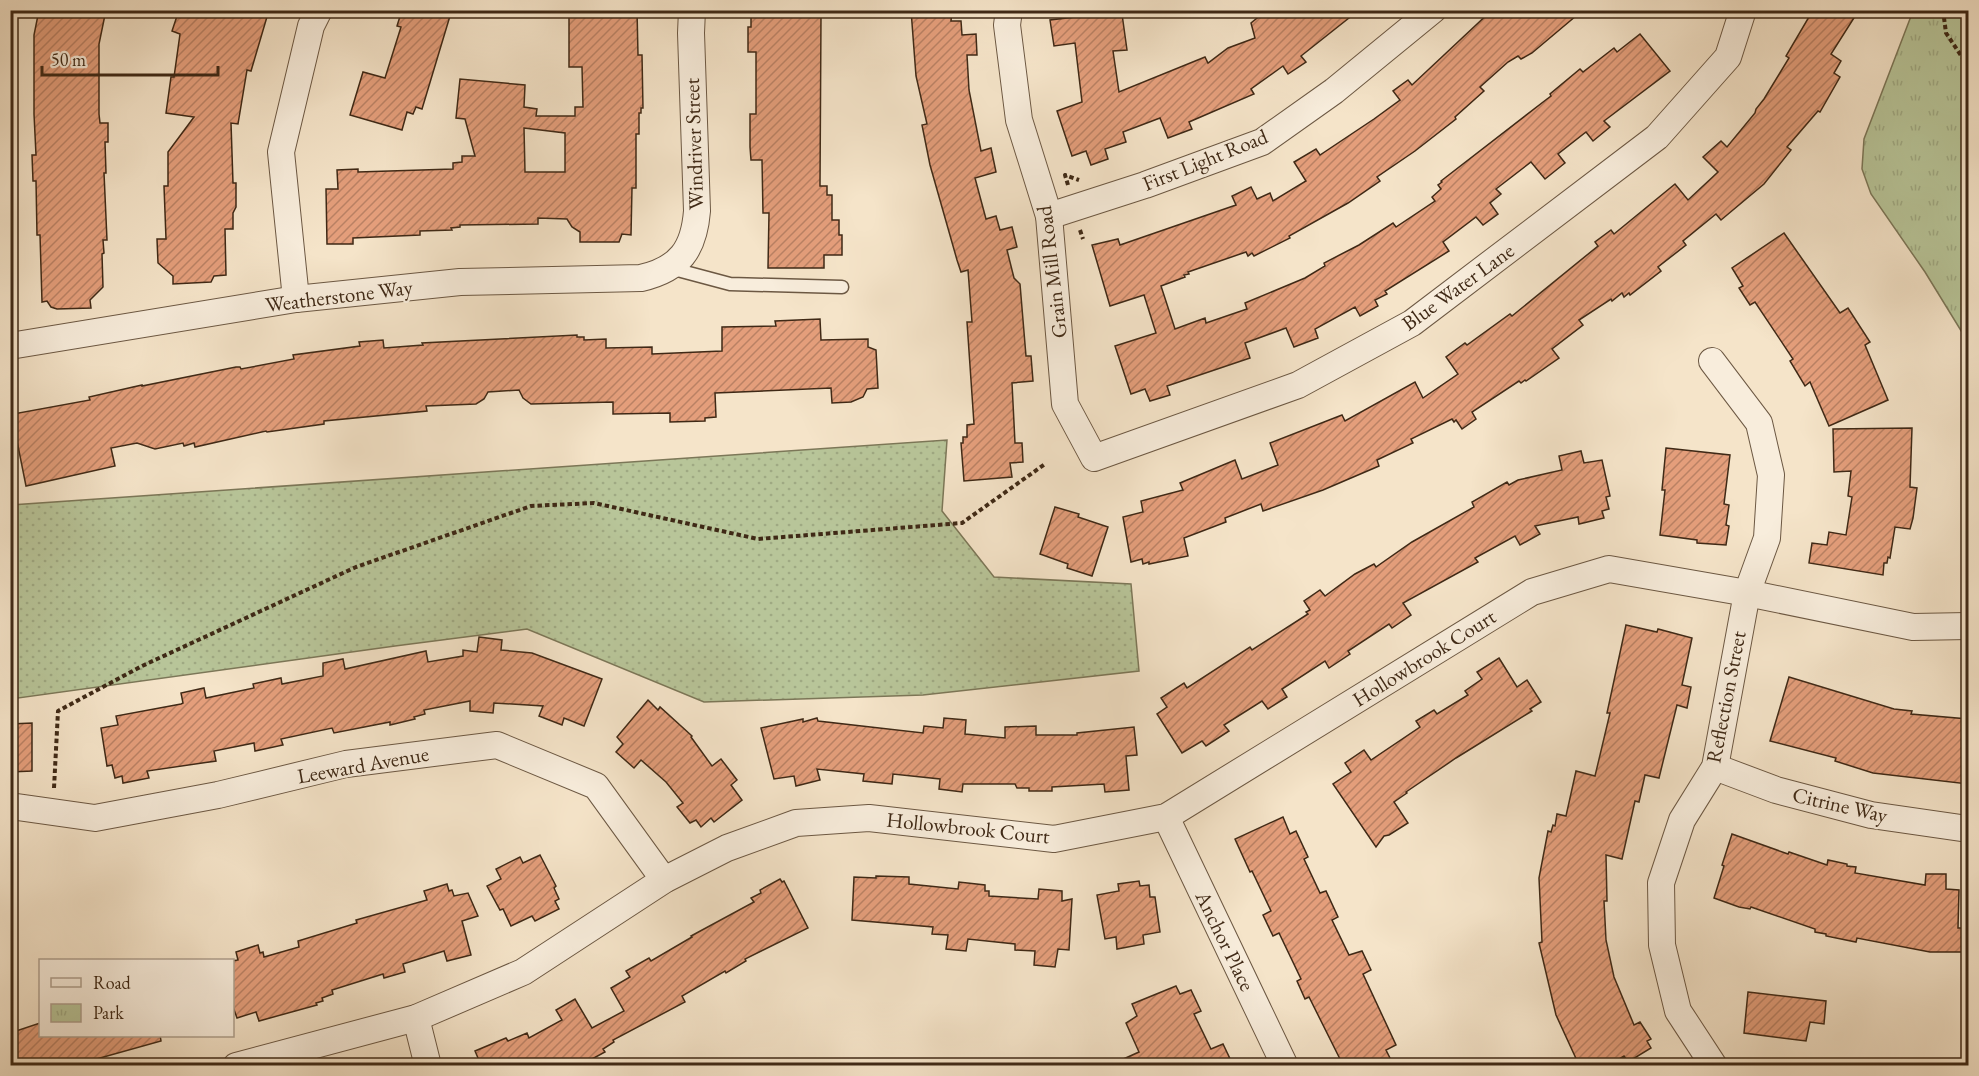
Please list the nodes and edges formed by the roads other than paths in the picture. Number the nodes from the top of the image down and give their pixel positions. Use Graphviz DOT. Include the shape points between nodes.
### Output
graph roads {
  1 [pos="319,10"];
  2 [pos="692,10"];
  3 [pos="1009,10"];
  4 [pos="1433,10"];
  5 [pos="1743,10"];
  6 [pos="1049,216"];
  7 [pos="670,268"];
  8 [pos="842,287"];
  9 [pos="296,299"];
  10 [pos="10,346"];
  11 [pos="1712,361"];
  12 [pos="1094,458"];
  13 [pos="1747,593"];
  14 [pos="1968,626"];
  15 [pos="1715,767"];
  16 [pos="10,806"];
  17 [pos="1166,817"];
  18 [pos="1968,829"];
  19 [pos="664,880"];
  20 [pos="416,1018"];
  21 [pos="236,1065"];
  22 [pos="428,1065"];
  23 [pos="1286,1065"];
  24 [pos="1714,1065"];
  1 -- 9 [label="street" via="311,26 281,152"];
  2 -- 7 [label="street, Windriver Street" via="697,211 687,249"];
  3 -- 6 [label="street, Grain Mill Road" via="1007,25 1019,120"];
  4 -- 6 [label="street, First Light Road" via="1334,91 1262,142"];
  5 -- 12 [label="street, Blue Water Lane" via="1728,57 1657,137 1412,323 1298,385"];
  6 -- 12 [label="street, Grain Mill Road" via="1065,404"];
  7 -- 8 [label="lane" via="730,284"];
  7 -- 9 [label="street, Weatherstone Way" via="641,278 460,282"];
  9 -- 10 [label="street, Weatherstone Way"];
  11 -- 13 [label="street, Reflection Street" via="1759,423 1771,476 1767,538"];
  13 -- 14 [label="street, Hollowbrook Court" via="1913,627"];
  13 -- 15 [label="street, Reflection Street"];
  13 -- 17 [label="street, Hollowbrook Court" via="1609,569 1532,592"];
  15 -- 18 [label="street, Citrine Way" via="1776,790 1871,815"];
  15 -- 24 [label="street, Reflection Street" via="1682,819 1661,883 1662,945 1678,1011"];
  16 -- 19 [label="street, Leeward Avenue" via="95,818 218,795 346,764 497,745 596,786"];
  17 -- 19 [label="street, Hollowbrook Court" via="1054,839 869,818 796,823 727,848"];
  17 -- 23 [label="street, Anchor Place"];
  19 -- 20 [label="street, Hollowbrook Court" via="523,972"];
  20 -- 21 [label="street, Hollowbrook Court"];
  20 -- 22 [label="street"];
}
